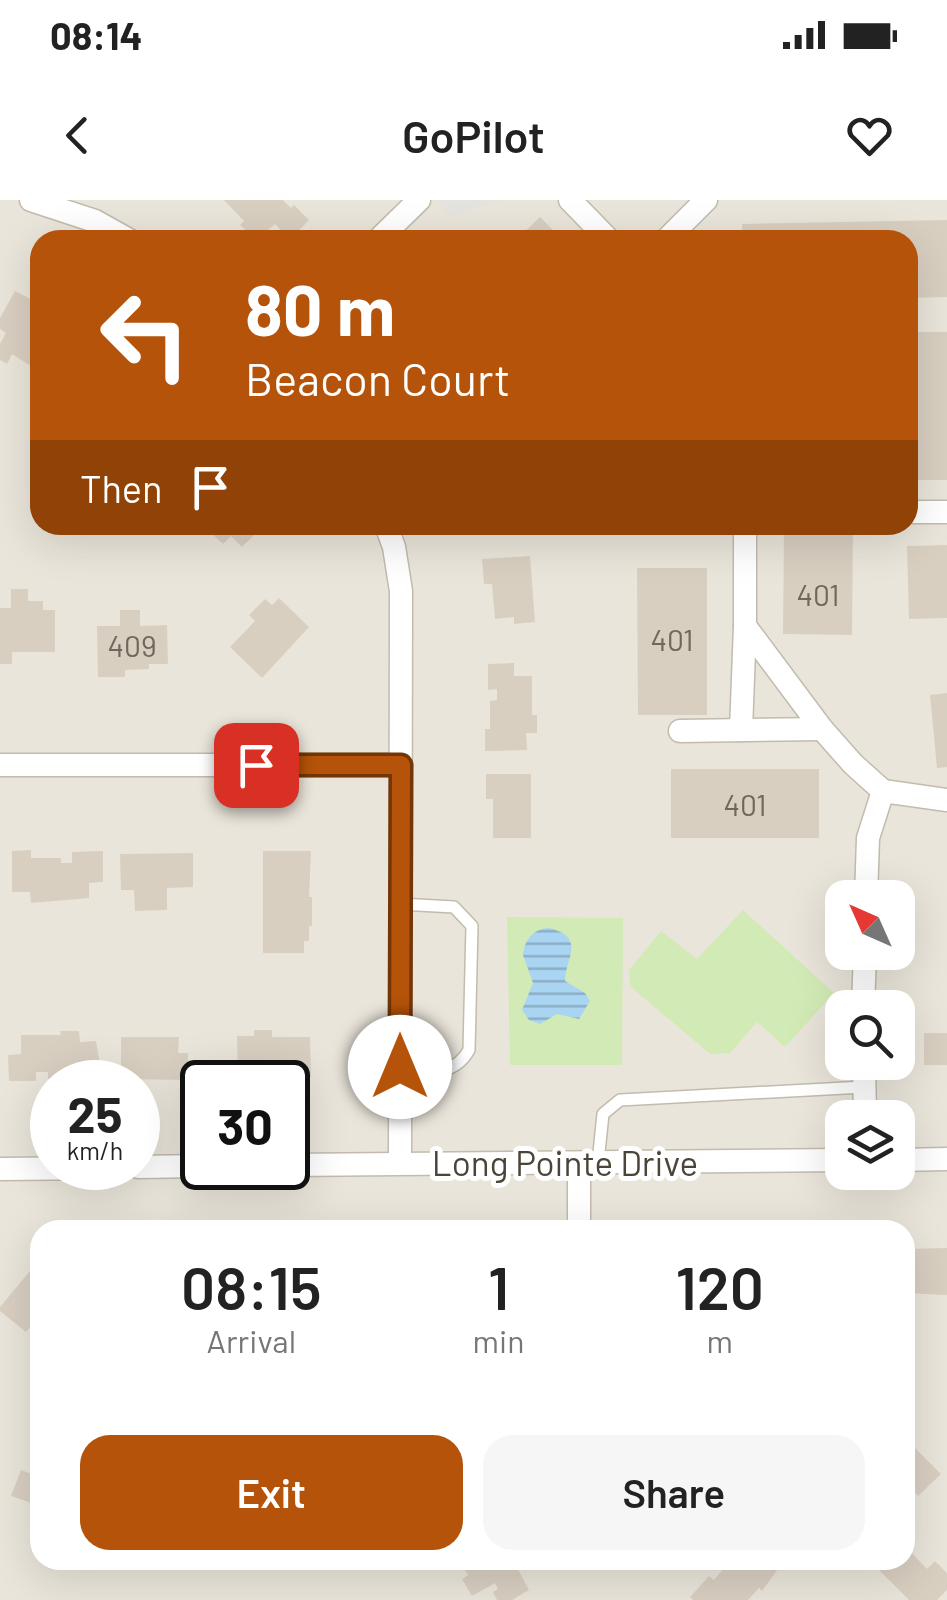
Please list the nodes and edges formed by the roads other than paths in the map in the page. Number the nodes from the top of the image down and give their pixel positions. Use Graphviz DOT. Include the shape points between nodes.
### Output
graph roads {
  1 [pos="31,200"];
  2 [pos="419,200"];
  3 [pos="570,200"];
  4 [pos="706,200"];
  5 [pos="111,230"];
  6 [pos="388,230"];
  7 [pos="600,230"];
  8 [pos="676,230"];
  9 [pos="918,512"];
  10 [pos="947,512"];
  11 [pos="390,535"];
  12 [pos="745,535"];
  13 [pos="745,626"];
  14 [pos="822,729"];
  15 [pos="741,730"];
  16 [pos="680,731"];
  17 [pos="0,765"];
  18 [pos="401,765"];
  19 [pos="883,791"];
  20 [pos="947,800"];
  21 [pos="867,880"];
  22 [pos="400,904"];
  23 [pos="400,1070"];
  24 [pos="865,1080"];
  25 [pos="865,1087"];
  26 [pos="865,1100"];
  27 [pos="947,1159"];
  28 [pos="825,1160"];
  29 [pos="915,1160"];
  30 [pos="588,1162"];
  31 [pos="400,1164"];
  32 [pos="310,1166"];
  33 [pos="0,1169"];
  34 [pos="30,1169"];
  35 [pos="580,1220"];
  1 -- 5 [label="street"];
  2 -- 6 [label="street"];
  3 -- 7 [label="street"];
  4 -- 8 [label="street"];
  9 -- 10 [label="street"];
  11 -- 18 [label="street" via="401,591"];
  12 -- 13 [label="street"];
  13 -- 14 [label="street"];
  13 -- 15 [label="street"];
  14 -- 15 [label="street"];
  14 -- 19 [label="street"];
  15 -- 16 [label="street"];
  17 -- 18 [label="street"];
  18 -- 22 [label="street"];
  19 -- 20 [label="street"];
  19 -- 21 [label="street" via="868,838"];
  22 -- 23 [label="street"];
  22 -- 23 [label="lane" via="454,906 472,926 469,1050 461,1064 446,1070"];
  23 -- 31 [label="street"];
  24 -- 25 [label="street"];
  25 -- 26 [label="street"];
  25 -- 30 [label="lane" via="620,1100 603,1114"];
  27 -- 29 [label="street"];
  28 -- 30 [label="street, Long Pointe Drive"];
  30 -- 31 [label="street, Long Pointe Drive"];
  30 -- 35 [label="street"];
  31 -- 32 [label="street, Long Pointe Drive"];
  33 -- 34 [label="street"];
}
